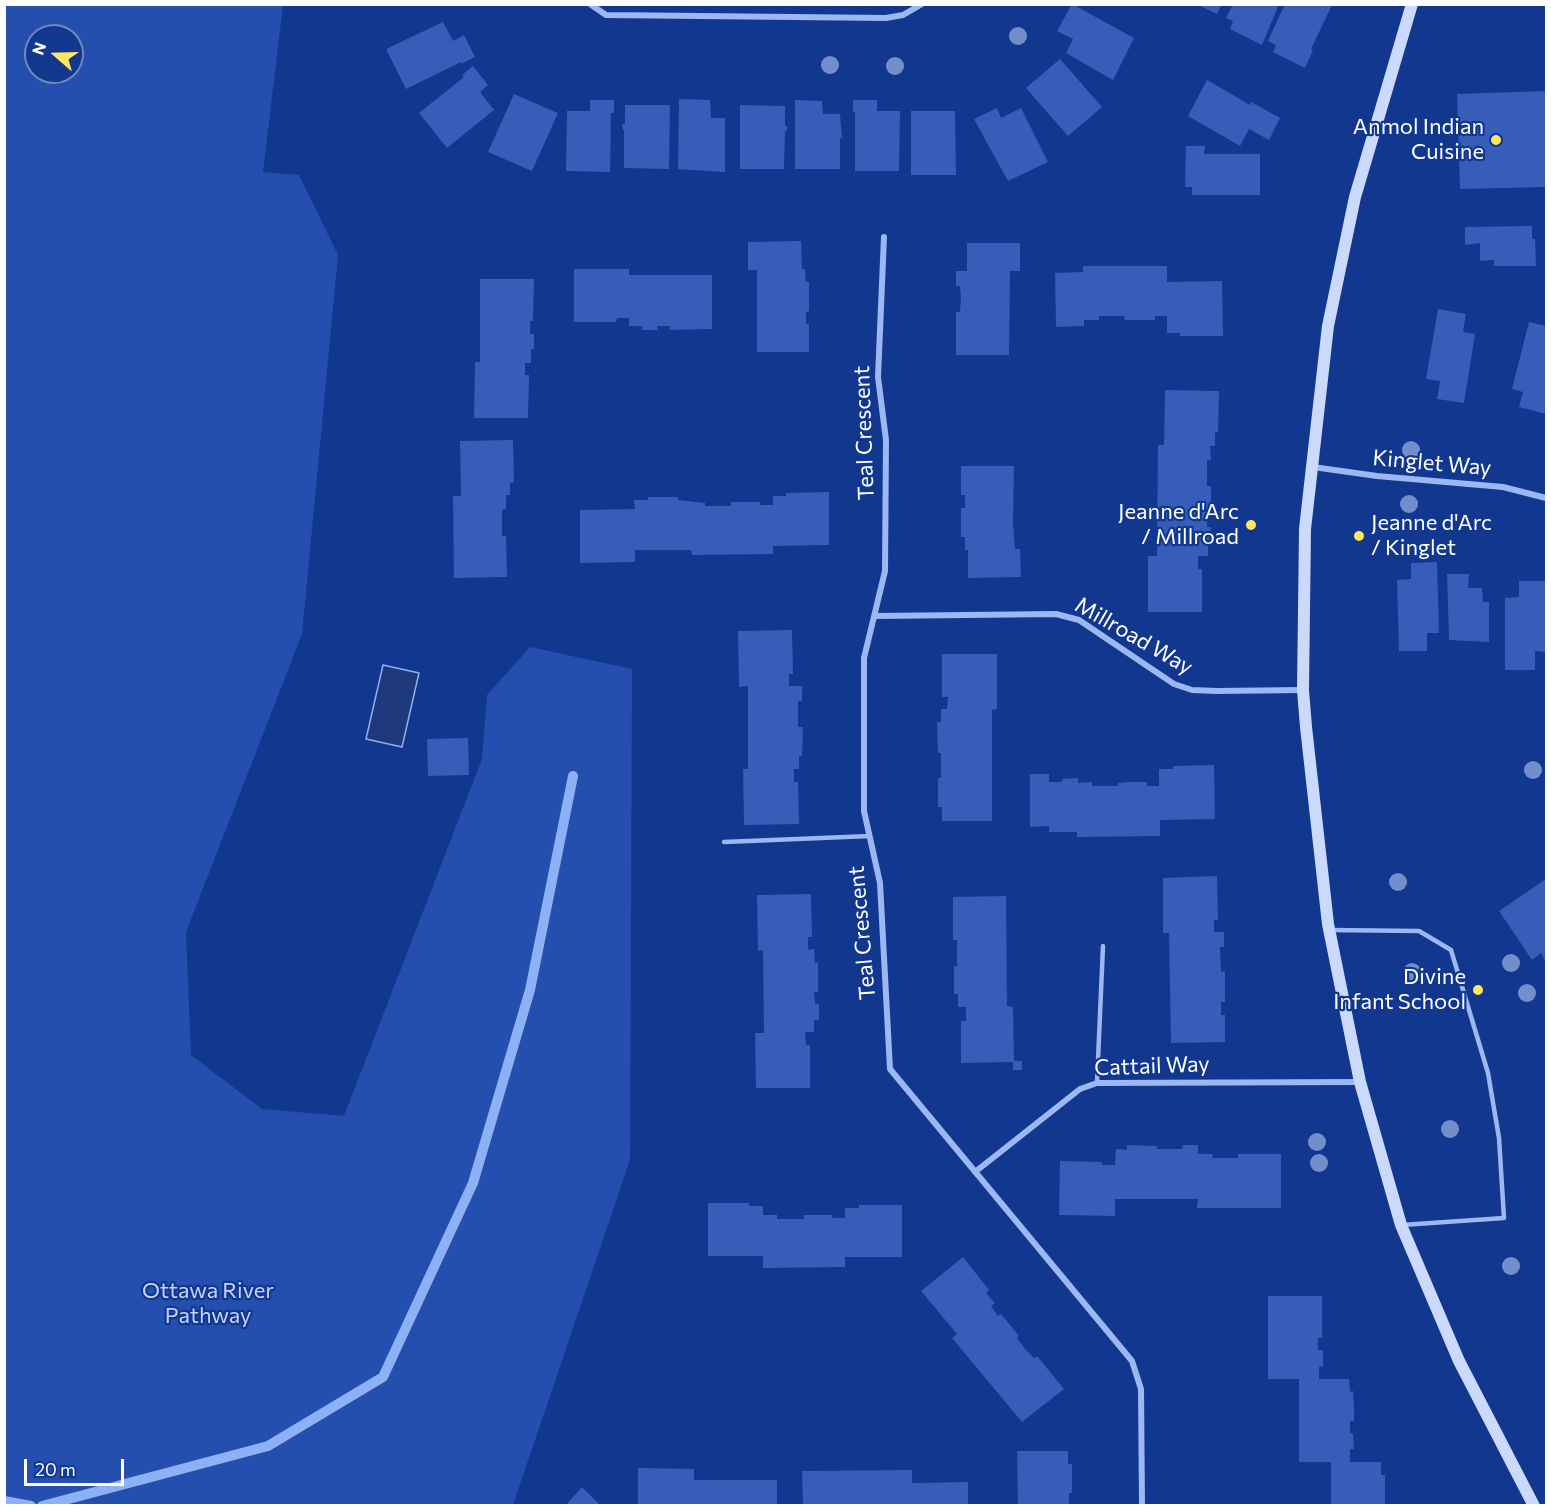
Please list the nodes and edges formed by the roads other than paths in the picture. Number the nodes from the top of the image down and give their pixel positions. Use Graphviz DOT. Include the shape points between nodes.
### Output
graph roads {
  1 [pos="590,4"];
  2 [pos="922,4"];
  3 [pos="1412,4"];
  4 [pos="884,237"];
  5 [pos="1312,467"];
  6 [pos="1546,498"];
  7 [pos="875,616"];
  8 [pos="1303,690"];
  9 [pos="870,837"];
  10 [pos="724,842"];
  11 [pos="1329,930"];
  12 [pos="1103,946"];
  13 [pos="1360,1082"];
  14 [pos="1097,1083"];
  15 [pos="975,1172"];
  16 [pos="1401,1225"];
  17 [pos="1142,1506"];
  18 [pos="1534,1506"];
  1 -- 2 [label="street" via="606,15 886,18 903,15"];
  3 -- 5 [label="main road" via="1353,207 1328,326"];
  4 -- 7 [label="street, Teal Crescent" via="878,377 886,441 885,572"];
  5 -- 6 [label="street, Kinglet Way" via="1503,488"];
  5 -- 8 [label="main road" via="1305,529"];
  7 -- 8 [label="street, Millroad Way" via="1056,614 1079,620 1174,684 1192,690"];
  7 -- 9 [label="street, Teal Crescent" via="864,658 864,811"];
  8 -- 11 [label="main road"];
  9 -- 10 [label="lane"];
  9 -- 15 [label="street, Teal Crescent" via="880,883 890,1069"];
  11 -- 13 [label="main road"];
  11 -- 16 [label="lane" via="1419,931 1451,950 1488,1073 1499,1138 1504,1218"];
  12 -- 14 [label="lane"];
  13 -- 14 [label="street, Cattail Way"];
  13 -- 16 [label="main road"];
  14 -- 15 [label="street, Cattail Way" via="1080,1089"];
  15 -- 17 [label="street, Teal Crescent" via="1132,1361 1141,1389"];
  16 -- 18 [label="main road" via="1459,1361"];
}
